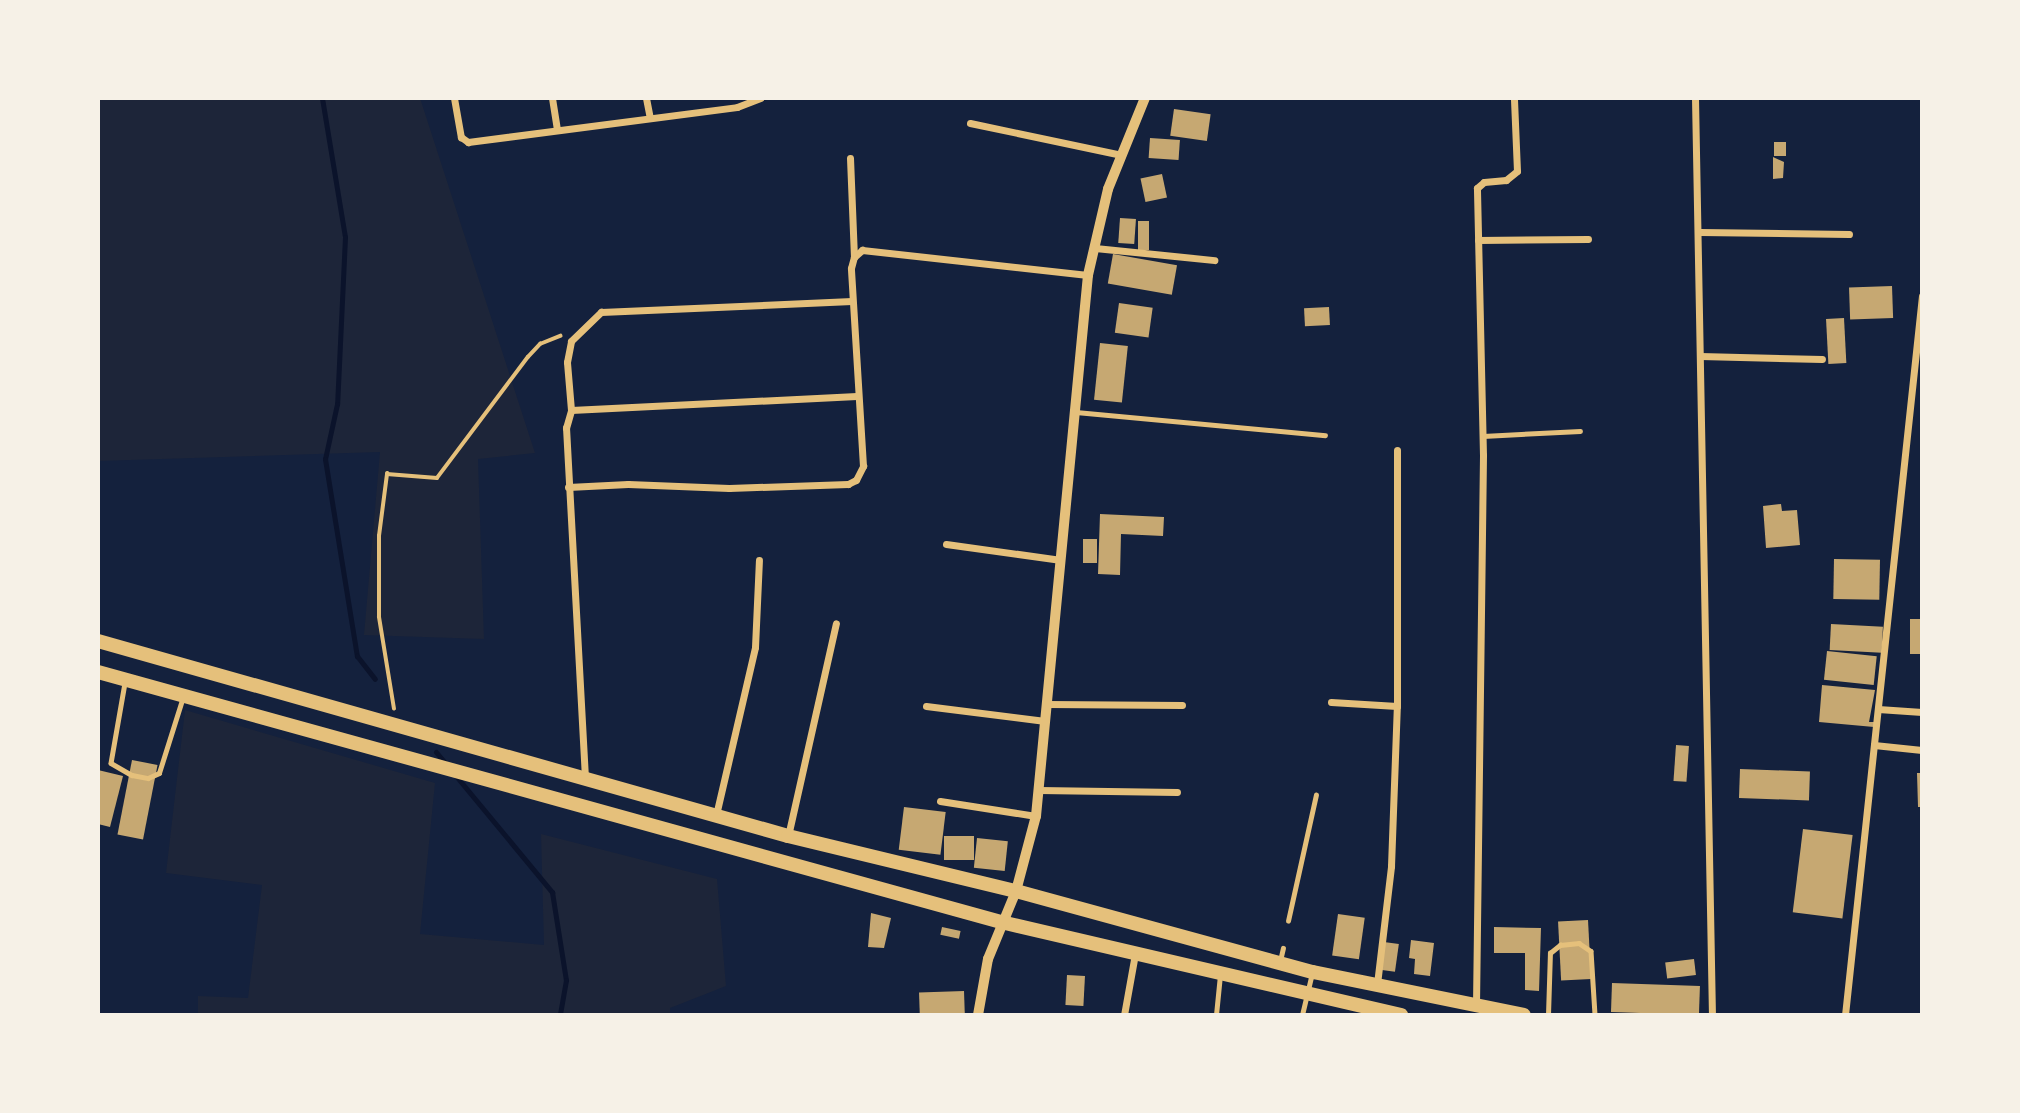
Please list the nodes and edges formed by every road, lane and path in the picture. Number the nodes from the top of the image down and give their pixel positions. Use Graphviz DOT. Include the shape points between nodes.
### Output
graph roads {
  1 [pos="454,98"];
  2 [pos="552,98"];
  3 [pos="646,98"];
  4 [pos="760,98"];
  5 [pos="1145,98"];
  6 [pos="1514,98"];
  7 [pos="1695,98"];
  8 [pos="736,102"];
  9 [pos="650,118"];
  10 [pos="970,123"];
  11 [pos="557,129"];
  12 [pos="1122,155"];
  13 [pos="850,158"];
  14 [pos="1700,232"];
  15 [pos="1849,234"];
  16 [pos="1588,239"];
  17 [pos="1478,240"];
  18 [pos="1095,248"];
  19 [pos="854,257"];
  20 [pos="1214,260"];
  21 [pos="1088,275"];
  22 [pos="1922,296"];
  23 [pos="852,301"];
  24 [pos="579,331"];
  25 [pos="1920,331"];
  26 [pos="1700,356"];
  27 [pos="1822,359"];
  28 [pos="857,396"];
  29 [pos="571,410"];
  30 [pos="1076,412"];
  31 [pos="1580,431"];
  32 [pos="1325,435"];
  33 [pos="1482,436"];
  34 [pos="1397,450"];
  35 [pos="568,487"];
  36 [pos="946,544"];
  37 [pos="759,560"];
  38 [pos="1061,560"];
  39 [pos="836,623"];
  40 [pos="98,641"];
  41 [pos="98,671"];
  42 [pos="126,679"];
  43 [pos="183,696"];
  44 [pos="1331,702"];
  45 [pos="1047,704"];
  46 [pos="926,705"];
  47 [pos="1182,705"];
  48 [pos="1397,706"];
  49 [pos="1878,709"];
  50 [pos="1922,712"];
  51 [pos="1045,721"];
  52 [pos="397,726"];
  53 [pos="1874,745"];
  54 [pos="1922,750"];
  55 [pos="585,779"];
  56 [pos="1039,790"];
  57 [pos="1177,792"];
  58 [pos="1316,795"];
  59 [pos="940,801"];
  60 [pos="716,816"];
  61 [pos="1036,816"];
  62 [pos="788,836"];
  63 [pos="1016,891"];
  64 [pos="1288,921"];
  65 [pos="1001,922"];
  66 [pos="1283,948"];
  67 [pos="1135,953"];
  68 [pos="1279,963"];
  69 [pos="1313,972"];
  70 [pos="1220,974"];
  71 [pos="1377,985"];
  72 [pos="1304,994"];
  73 [pos="1476,1005"];
  74 [pos="1387,1014"];
  75 [pos="978,1015"];
  76 [pos="1124,1015"];
  77 [pos="1216,1015"];
  78 [pos="1303,1015"];
  79 [pos="1401,1015"];
  80 [pos="1524,1015"];
  81 [pos="1548,1015"];
  82 [pos="1595,1015"];
  83 [pos="1712,1015"];
  84 [pos="1845,1015"];
  1 -- 11 [label="street" via="461,137 468,142"];
  2 -- 11 [label="street"];
  3 -- 9 [label="street"];
  4 -- 8 [label="street"];
  5 -- 12 [label="street"];
  6 -- 17 [label="street" via="1517,171 1506,180 1484,182 1477,188"];
  7 -- 14 [label="street"];
  8 -- 9 [label="street"];
  9 -- 11 [label="street"];
  10 -- 12 [label="street"];
  12 -- 18 [label="street" via="1108,189"];
  13 -- 19 [label="street"];
  14 -- 15 [label="street"];
  14 -- 26 [label="street"];
  16 -- 17 [label="street"];
  17 -- 33 [label="street"];
  18 -- 20 [label="street"];
  18 -- 21 [label="street"];
  19 -- 21 [label="street" via="862,250"];
  19 -- 23 [label="street"];
  21 -- 30 [label="street"];
  22 -- 25 [label="street"];
  23 -- 24 [label="street" via="601,312"];
  23 -- 28 [label="street"];
  24 -- 29 [label="street" via="571,341 567,362"];
  24 -- 52 [label="path" via="540,344 437,478 387,474 379,536 379,617"];
  25 -- 49 [label="street"];
  26 -- 27 [label="street"];
  26 -- 83 [label="street"];
  28 -- 29 [label="street"];
  28 -- 35 [label="street" via="863,466 848,484"];
  29 -- 35 [label="street" via="566,428"];
  30 -- 32 [label="lane"];
  30 -- 38 [label="street"];
  31 -- 33 [label="lane"];
  33 -- 73 [label="street"];
  34 -- 48 [label="street"];
  35 -- 55 [label="street"];
  36 -- 38 [label="street"];
  37 -- 60 [label="street" via="755,647"];
  38 -- 45 [label="street"];
  39 -- 62 [label="street"];
  40 -- 52 [label="main road"];
  41 -- 42 [label="main road"];
  42 -- 43 [label="main road"];
  42 -- 43 [label="lane" via="111,763 132,775 148,778 159,773"];
  43 -- 65 [label="main road"];
  44 -- 48 [label="street"];
  45 -- 47 [label="street"];
  45 -- 51 [label="street"];
  46 -- 51 [label="street"];
  48 -- 71 [label="street" via="1391,866"];
  49 -- 50 [label="street"];
  49 -- 53 [label="street"];
  51 -- 56 [label="street"];
  52 -- 55 [label="main road"];
  53 -- 54 [label="street"];
  53 -- 84 [label="street"];
  55 -- 60 [label="main road"];
  56 -- 57 [label="street"];
  56 -- 61 [label="street"];
  58 -- 64 [label="lane"];
  59 -- 61 [label="street"];
  60 -- 62 [label="main road"];
  61 -- 63 [label="street"];
  62 -- 63 [label="main road"];
  63 -- 65 [label="street"];
  63 -- 68 [label="main road"];
  65 -- 67 [label="main road"];
  65 -- 75 [label="street" via="988,959"];
  66 -- 68 [label="lane"];
  67 -- 70 [label="main road"];
  67 -- 76 [label="street"];
  68 -- 69 [label="main road"];
  69 -- 71 [label="main road"];
  69 -- 72 [label="lane"];
  70 -- 72 [label="main road"];
  70 -- 77 [label="lane"];
  71 -- 73 [label="main road"];
  72 -- 74 [label="main road"];
  72 -- 78 [label="lane"];
  73 -- 80 [label="main road"];
  74 -- 79 [label="main road"];
  81 -- 82 [label="lane" via="1550,953 1579,943 1591,951"];
}
